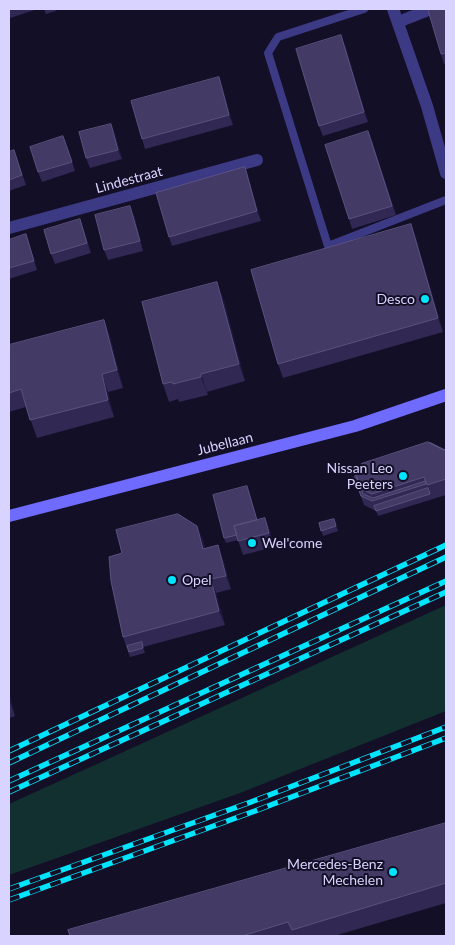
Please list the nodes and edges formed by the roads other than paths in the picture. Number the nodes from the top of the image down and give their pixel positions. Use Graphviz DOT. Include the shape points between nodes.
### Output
graph roads {
  1 [pos="364,9"];
  2 [pos="393,9"];
  3 [pos="431,9"];
  4 [pos="398,22"];
  5 [pos="257,160"];
  6 [pos="446,172"];
  7 [pos="446,200"];
  8 [pos="9,228"];
  9 [pos="446,395"];
  10 [pos="9,516"];
  1 -- 7 [label="lane" via="278,37 268,53 328,246"];
  2 -- 4 [label="street"];
  3 -- 4 [label="street"];
  4 -- 6 [label="street" via="428,106"];
  5 -- 8 [label="street, Lindestraat"];
  9 -- 10 [label="main road, Jubellaan" via="354,426"];
}
